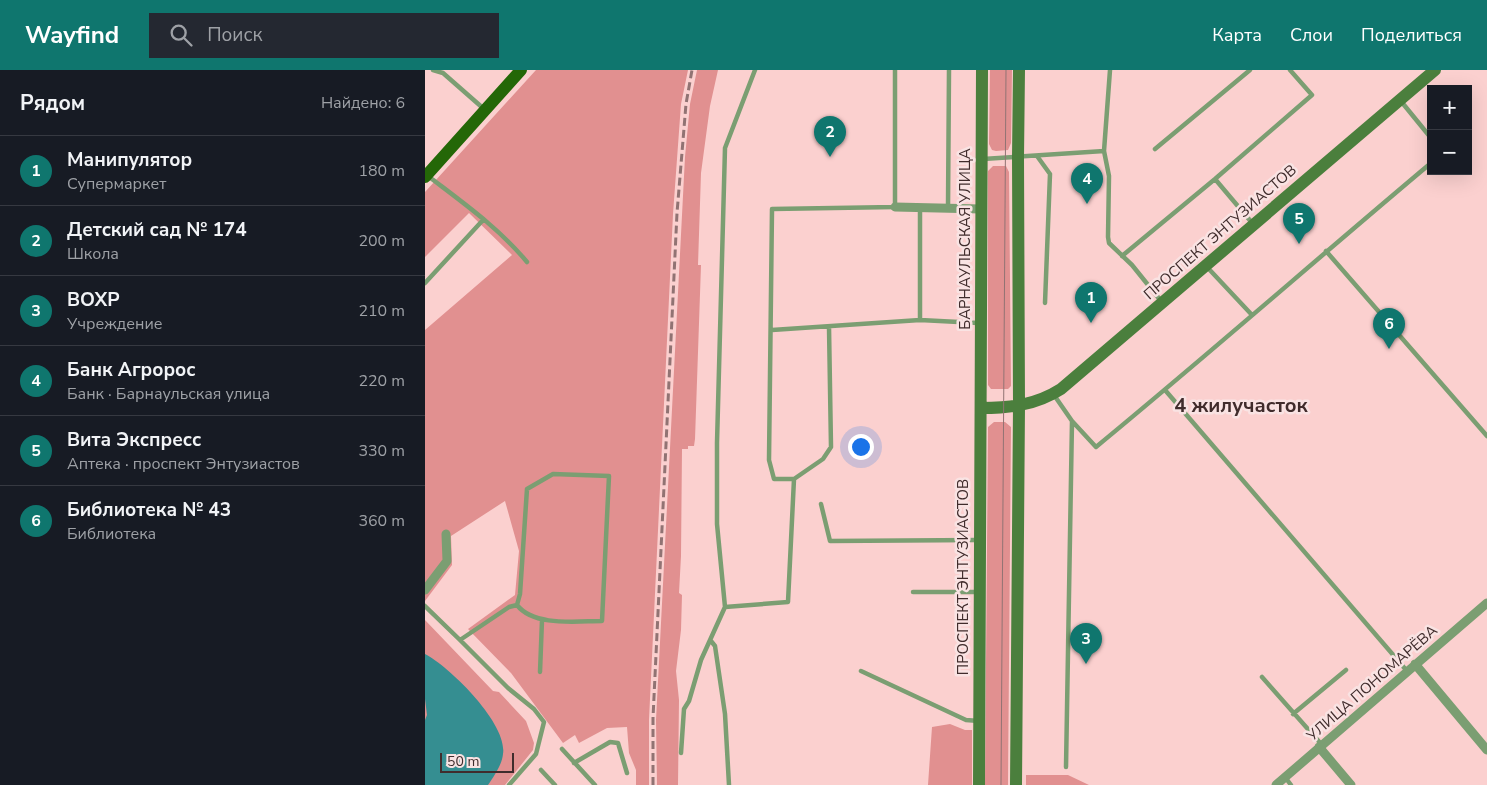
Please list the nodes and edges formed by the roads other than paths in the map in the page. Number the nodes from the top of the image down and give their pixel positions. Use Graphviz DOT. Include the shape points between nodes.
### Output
graph roads {
  1 [pos="433,70"];
  2 [pos="755,70"];
  3 [pos="895,70"];
  4 [pos="949,70"];
  5 [pos="982,70"];
  6 [pos="1019,70"];
  7 [pos="1110,70"];
  8 [pos="1250,70"];
  9 [pos="1289,70"];
  10 [pos="1435,70"];
  11 [pos="520,71"];
  12 [pos="1400,100"];
  13 [pos="485,110"];
  14 [pos="1427,133"];
  15 [pos="1155,149"];
  16 [pos="1104,150"];
  17 [pos="1037,156"];
  18 [pos="1018,157"];
  19 [pos="982,159"];
  20 [pos="1427,166"];
  21 [pos="426,176"];
  22 [pos="1215,179"];
  23 [pos="895,207"];
  24 [pos="920,208"];
  25 [pos="948,208"];
  26 [pos="981,209"];
  27 [pos="483,220"];
  28 [pos="1254,225"];
  29 [pos="1325,251"];
  30 [pos="1122,256"];
  31 [pos="527,262"];
  32 [pos="1207,266"];
  33 [pos="425,282"];
  34 [pos="1045,303"];
  35 [pos="1163,303"];
  36 [pos="1252,315"];
  37 [pos="920,320"];
  38 [pos="980,323"];
  39 [pos="829,327"];
  40 [pos="772,330"];
  41 [pos="1165,390"];
  42 [pos="1053,394"];
  43 [pos="1019,406"];
  44 [pos="981,408"];
  45 [pos="1072,421"];
  46 [pos="1487,436"];
  47 [pos="794,479"];
  48 [pos="821,504"];
  49 [pos="447,534"];
  50 [pos="979,540"];
  51 [pos="425,590"];
  52 [pos="913,592"];
  53 [pos="979,592"];
  54 [pos="1487,603"];
  55 [pos="517,605"];
  56 [pos="425,606"];
  57 [pos="725,607"];
  58 [pos="542,620"];
  59 [pos="460,640"];
  60 [pos="711,641"];
  61 [pos="1415,664"];
  62 [pos="1346,670"];
  63 [pos="861,671"];
  64 [pos="1407,671"];
  65 [pos="540,672"];
  66 [pos="1262,677"];
  67 [pos="1293,714"];
  68 [pos="979,721"];
  69 [pos="1320,746"];
  70 [pos="562,749"];
  71 [pos="1487,750"];
  72 [pos="681,753"];
  73 [pos="574,763"];
  74 [pos="1066,767"];
  75 [pos="541,770"];
  76 [pos="627,772"];
  77 [pos="1285,778"];
  78 [pos="509,785"];
  79 [pos="555,785"];
  80 [pos="595,785"];
  81 [pos="729,785"];
  82 [pos="979,785"];
  83 [pos="1016,785"];
  84 [pos="1276,785"];
  85 [pos="1291,785"];
  86 [pos="1351,785"];
  1 -- 13 [label="lane" via="443,73"];
  2 -- 57 [label="lane" via="725,148 717,443 717,524"];
  3 -- 23 [label="lane"];
  4 -- 25 [label="lane"];
  5 -- 19 [label="main road, БАРНАУЛЬСКАЯ УЛИЦА"];
  6 -- 18 [label="main road"];
  7 -- 16 [label="lane"];
  8 -- 15 [label="lane"];
  9 -- 22 [label="lane" via="1311,95"];
  10 -- 12 [label="main road, ПРОСПЕКТ ЭНТУЗИАСТОВ"];
  11 -- 13 [label="main road"];
  12 -- 14 [label="lane"];
  12 -- 28 [label="main road, ПРОСПЕКТ ЭНТУЗИАСТОВ"];
  13 -- 21 [label="main road"];
  16 -- 17 [label="lane"];
  16 -- 30 [label="lane" via="1109,176 1108,237"];
  17 -- 18 [label="lane"];
  17 -- 34 [label="lane" via="1051,174"];
  18 -- 19 [label="lane"];
  18 -- 43 [label="main road"];
  19 -- 26 [label="main road, БАРНАУЛЬСКАЯ УЛИЦА"];
  20 -- 29 [label="lane"];
  21 -- 27 [label="lane"];
  22 -- 28 [label="lane"];
  22 -- 30 [label="lane"];
  23 -- 24 [label="street"];
  23 -- 40 [label="lane" via="772,209"];
  24 -- 25 [label="street"];
  24 -- 37 [label="lane"];
  25 -- 26 [label="street"];
  26 -- 38 [label="main road, БАРНАУЛЬСКАЯ УЛИЦА"];
  27 -- 31 [label="lane"];
  27 -- 33 [label="lane"];
  28 -- 32 [label="main road, ПРОСПЕКТ ЭНТУЗИАСТОВ"];
  29 -- 36 [label="lane"];
  29 -- 46 [label="lane"];
  30 -- 35 [label="lane"];
  32 -- 35 [label="main road, ПРОСПЕКТ ЭНТУЗИАСТОВ"];
  32 -- 36 [label="lane"];
  35 -- 42 [label="main road, ПРОСПЕКТ ЭНТУЗИАСТОВ"];
  36 -- 41 [label="lane"];
  37 -- 38 [label="lane"];
  37 -- 39 [label="lane"];
  38 -- 44 [label="main road, БАРНАУЛЬСКАЯ УЛИЦА"];
  39 -- 40 [label="lane"];
  39 -- 47 [label="lane" via="831,447 823,459"];
  40 -- 47 [label="lane" via="769,460 774,479"];
  41 -- 45 [label="lane" via="1096,447"];
  41 -- 64 [label="lane"];
  42 -- 43 [label="main road, ПРОСПЕКТ ЭНТУЗИАСТОВ"];
  42 -- 45 [label="lane"];
  43 -- 44 [label="main road, ПРОСПЕКТ ЭНТУЗИАСТОВ"];
  43 -- 83 [label="main road"];
  44 -- 50 [label="main road, ПРОСПЕКТ ЭНТУЗИАСТОВ"];
  45 -- 74 [label="lane"];
  47 -- 57 [label="lane" via="788,602"];
  48 -- 50 [label="lane" via="830,541"];
  49 -- 51 [label="street" via="447,561"];
  50 -- 53 [label="main road, ПРОСПЕКТ ЭНТУЗИАСТОВ"];
  52 -- 53 [label="lane"];
  53 -- 68 [label="main road, ПРОСПЕКТ ЭНТУЗИАСТОВ"];
  54 -- 61 [label="street, УЛИЦА ПОНОМАРЁВА"];
  55 -- 58 [label="lane" via="523,612"];
  55 -- 58 [label="lane" via="527,489 553,474 609,476 603,622"];
  55 -- 59 [label="lane"];
  56 -- 59 [label="lane"];
  57 -- 60 [label="lane"];
  58 -- 65 [label="lane"];
  59 -- 78 [label="lane" via="544,722 537,754"];
  60 -- 72 [label="lane" via="684,709"];
  60 -- 81 [label="lane" via="715,646 725,714"];
  61 -- 64 [label="street, УЛИЦА ПОНОМАРЁВА"];
  61 -- 71 [label="street"];
  62 -- 67 [label="lane"];
  63 -- 68 [label="lane" via="966,720"];
  64 -- 69 [label="street, УЛИЦА ПОНОМАРЁВА"];
  66 -- 67 [label="lane"];
  67 -- 69 [label="lane"];
  68 -- 82 [label="main road, ПРОСПЕКТ ЭНТУЗИАСТОВ"];
  69 -- 77 [label="street, УЛИЦА ПОНОМАРЁВА"];
  69 -- 86 [label="street"];
  70 -- 73 [label="lane"];
  73 -- 76 [label="lane" via="610,742 618,743"];
  73 -- 80 [label="lane"];
  75 -- 79 [label="lane"];
  77 -- 84 [label="street, УЛИЦА ПОНОМАРЁВА"];
  77 -- 85 [label="lane"];
}
